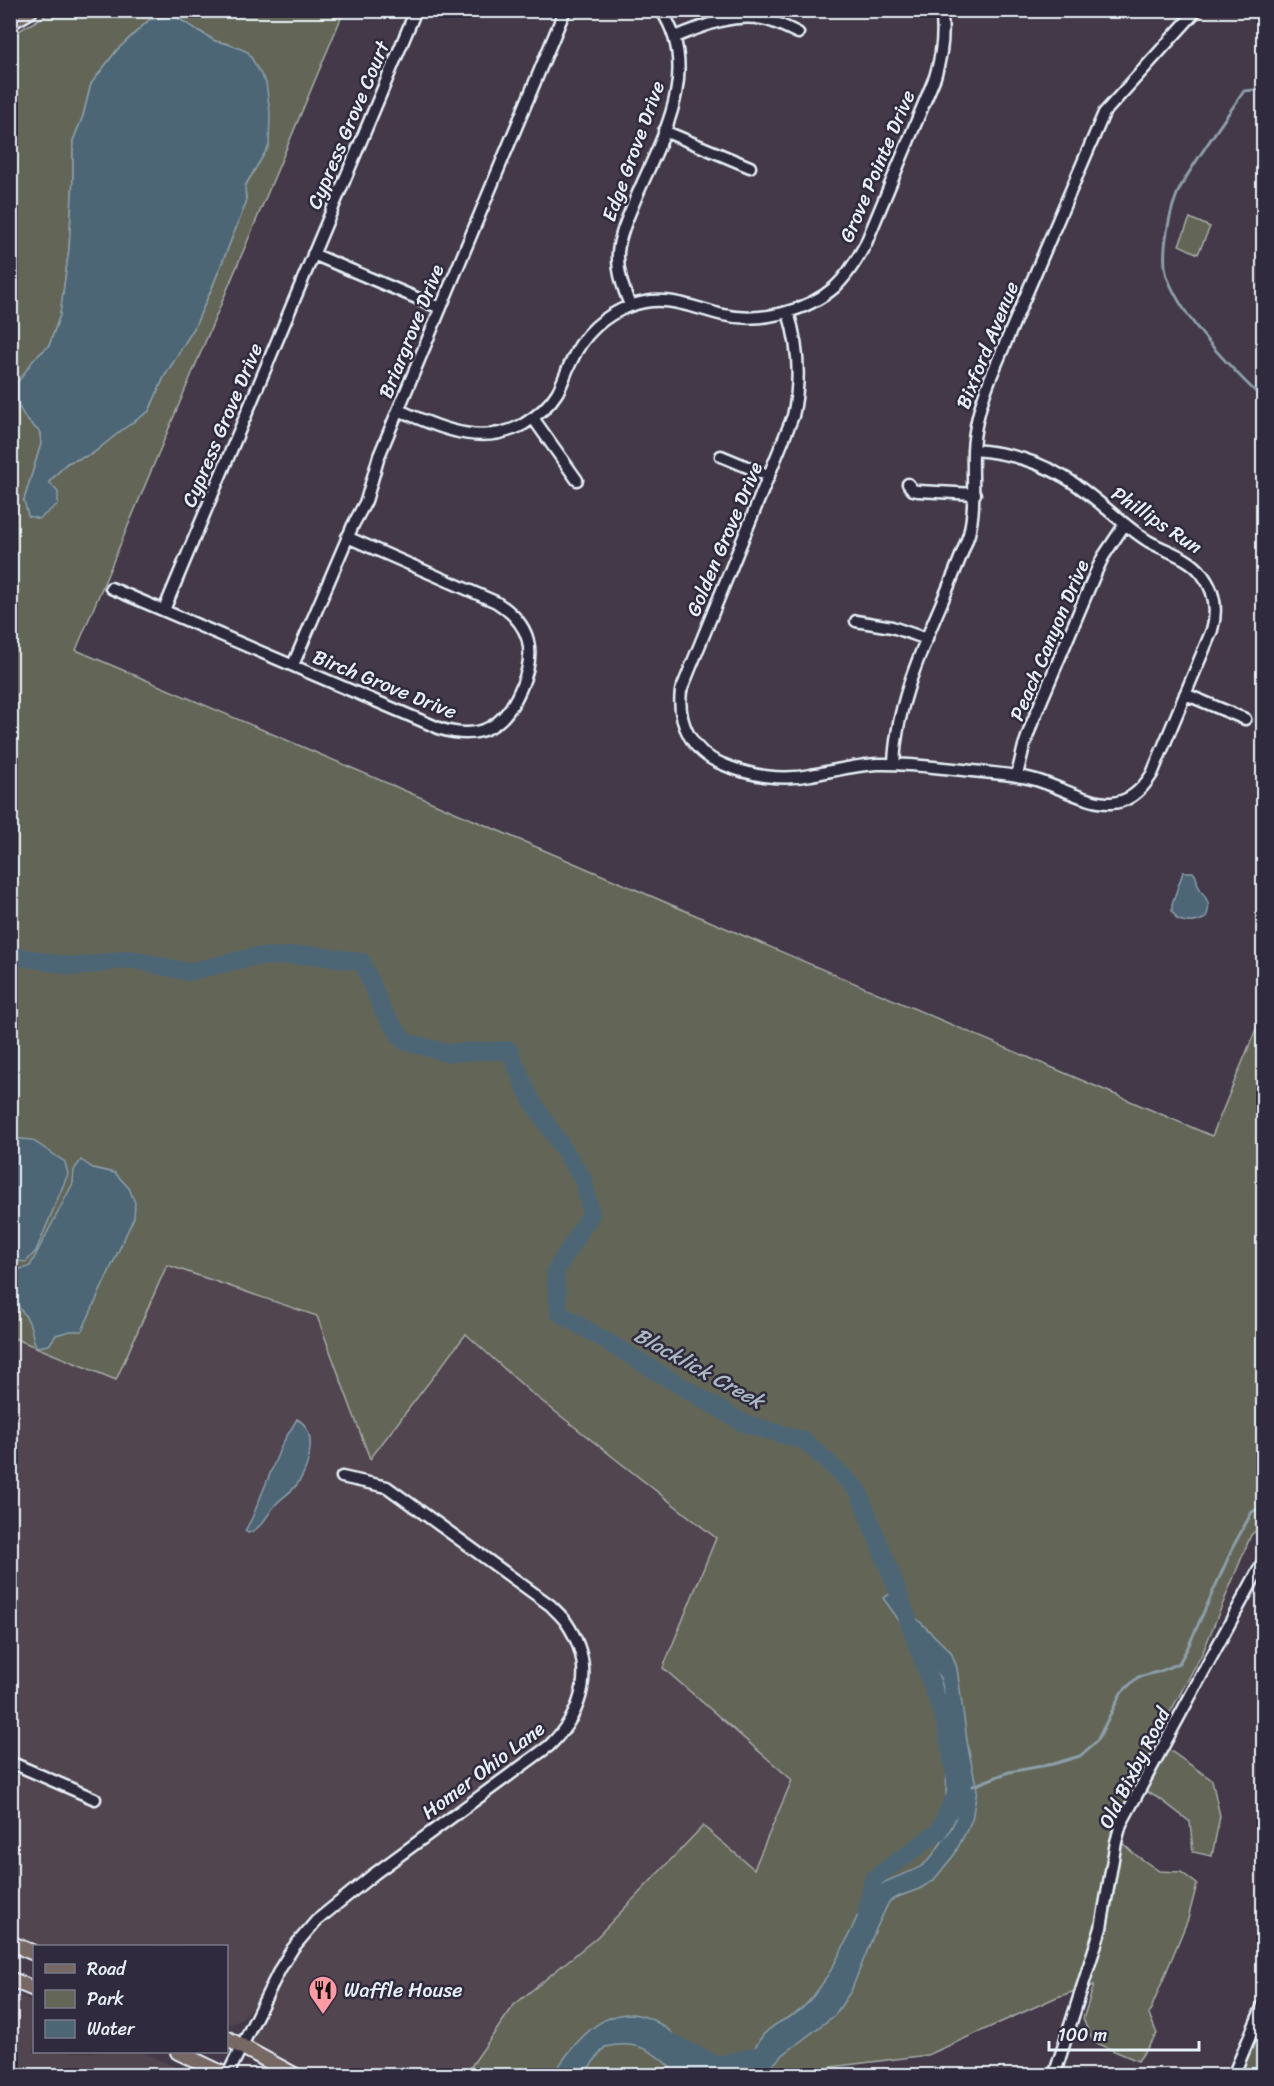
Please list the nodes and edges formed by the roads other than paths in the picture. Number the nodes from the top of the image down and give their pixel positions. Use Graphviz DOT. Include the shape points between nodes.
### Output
graph roads {
  1 [pos="29,10"];
  2 [pos="416,10"];
  3 [pos="565,10"];
  4 [pos="662,10"];
  5 [pos="941,10"];
  6 [pos="1197,10"];
  7 [pos="10,21"];
  8 [pos="798,33"];
  9 [pos="675,37"];
  10 [pos="664,131"];
  11 [pos="750,167"];
  12 [pos="313,254"];
  13 [pos="630,305"];
  14 [pos="440,308"];
  15 [pos="789,312"];
  16 [pos="398,410"];
  17 [pos="533,418"];
  18 [pos="973,450"];
  19 [pos="721,456"];
  20 [pos="769,476"];
  21 [pos="577,480"];
  22 [pos="908,484"];
  23 [pos="975,494"];
  24 [pos="1125,524"];
  25 [pos="347,537"];
  26 [pos="111,588"];
  27 [pos="164,610"];
  28 [pos="856,621"];
  29 [pos="927,639"];
  30 [pos="293,665"];
  31 [pos="1185,694"];
  32 [pos="1245,719"];
  33 [pos="894,764"];
  34 [pos="1017,775"];
  35 [pos="1107,804"];
  36 [pos="342,1477"];
  37 [pos="1263,1560"];
  38 [pos="10,1762"];
  39 [pos="95,1799"];
  40 [pos="10,1943"];
  41 [pos="33,1953"];
  42 [pos="10,1979"];
  43 [pos="33,1989"];
  44 [pos="1263,2003"];
  45 [pos="228,2039"];
  46 [pos="242,2045"];
  47 [pos="180,2053"];
  48 [pos="227,2075"];
  49 [pos="296,2076"];
  50 [pos="1054,2076"];
  51 [pos="1233,2076"];
  1 -- 7 [label="highway"];
  2 -- 12 [label="street, Cypress Grove Court"];
  3 -- 14 [label="street, Briargrove Drive"];
  4 -- 9 [label="street, Edge Grove Drive"];
  5 -- 15 [label="street, Grove Pointe Drive" via="944,31 940,61 866,243 836,286"];
  6 -- 18 [label="street, Bixford Avenue" via="1104,114 990,379 978,412"];
  8 -- 9 [label="street" via="764,19 745,17"];
  9 -- 10 [label="street, Edge Grove Drive" via="679,79"];
  10 -- 11 [label="street"];
  10 -- 13 [label="street, Edge Grove Drive" via="619,244 620,274"];
  12 -- 14 [label="street"];
  12 -- 27 [label="street, Cypress Grove Drive"];
  13 -- 15 [label="street, Grove Pointe Drive" via="667,299 733,316"];
  13 -- 17 [label="street, Grove Pointe Drive" via="589,333 571,360 557,393"];
  14 -- 16 [label="street, Briargrove Drive"];
  15 -- 20 [label="street, Golden Grove Drive" via="799,380 789,430"];
  16 -- 17 [label="street, Grove Pointe Drive" via="470,435 498,433"];
  16 -- 25 [label="street, Briargrove Drive" via="366,501"];
  17 -- 21 [label="street"];
  18 -- 23 [label="street, Bixford Avenue"];
  18 -- 24 [label="street, Phillips Run" via="1006,455 1050,470 1082,489"];
  19 -- 20 [label="street"];
  20 -- 33 [label="street, Golden Grove Drive" via="681,691 687,734 701,751 721,764 781,778"];
  22 -- 23 [label="street" via="918,491"];
  23 -- 29 [label="street, Bixford Avenue" via="969,534"];
  24 -- 31 [label="street, Phillips Run" via="1198,569 1212,591 1216,610 1212,630"];
  24 -- 34 [label="street, Peach Canyon Drive" via="1092,581 1032,723"];
  25 -- 30 [label="street, Briargrove Drive"];
  25 -- 30 [label="street, Birch Grove Drive" via="508,610 519,620 530,647 526,676 508,713 498,723 463,734 441,729"];
  26 -- 27 [label="street, Birch Grove Drive"];
  27 -- 30 [label="street, Birch Grove Drive"];
  28 -- 29 [label="street" via="892,627"];
  29 -- 33 [label="street, Bixford Avenue" via="901,707"];
  31 -- 32 [label="street"];
  31 -- 35 [label="street, Phillips Run" via="1146,783 1122,802"];
  33 -- 34 [label="street, Golden Grove Drive"];
  34 -- 35 [label="street, Golden Grove Drive"];
  36 -- 46 [label="street, Homer Ohio Lane" via="387,1487 550,1605 566,1622 576,1643 583,1671 582,1693 570,1722 549,1746 316,1921 280,1969"];
  37 -- 50 [label="street, Old Bixby Road" via="1121,1824 1101,1928"];
  38 -- 39 [label="street"];
  40 -- 41 [label="main road"];
  42 -- 43 [label="main road"];
  44 -- 51 [label="street"];
  45 -- 46 [label="main road"];
  46 -- 48 [label="street, Homer Ohio Lane"];
  46 -- 49 [label="main road"];
  47 -- 48 [label="main road"];
}
